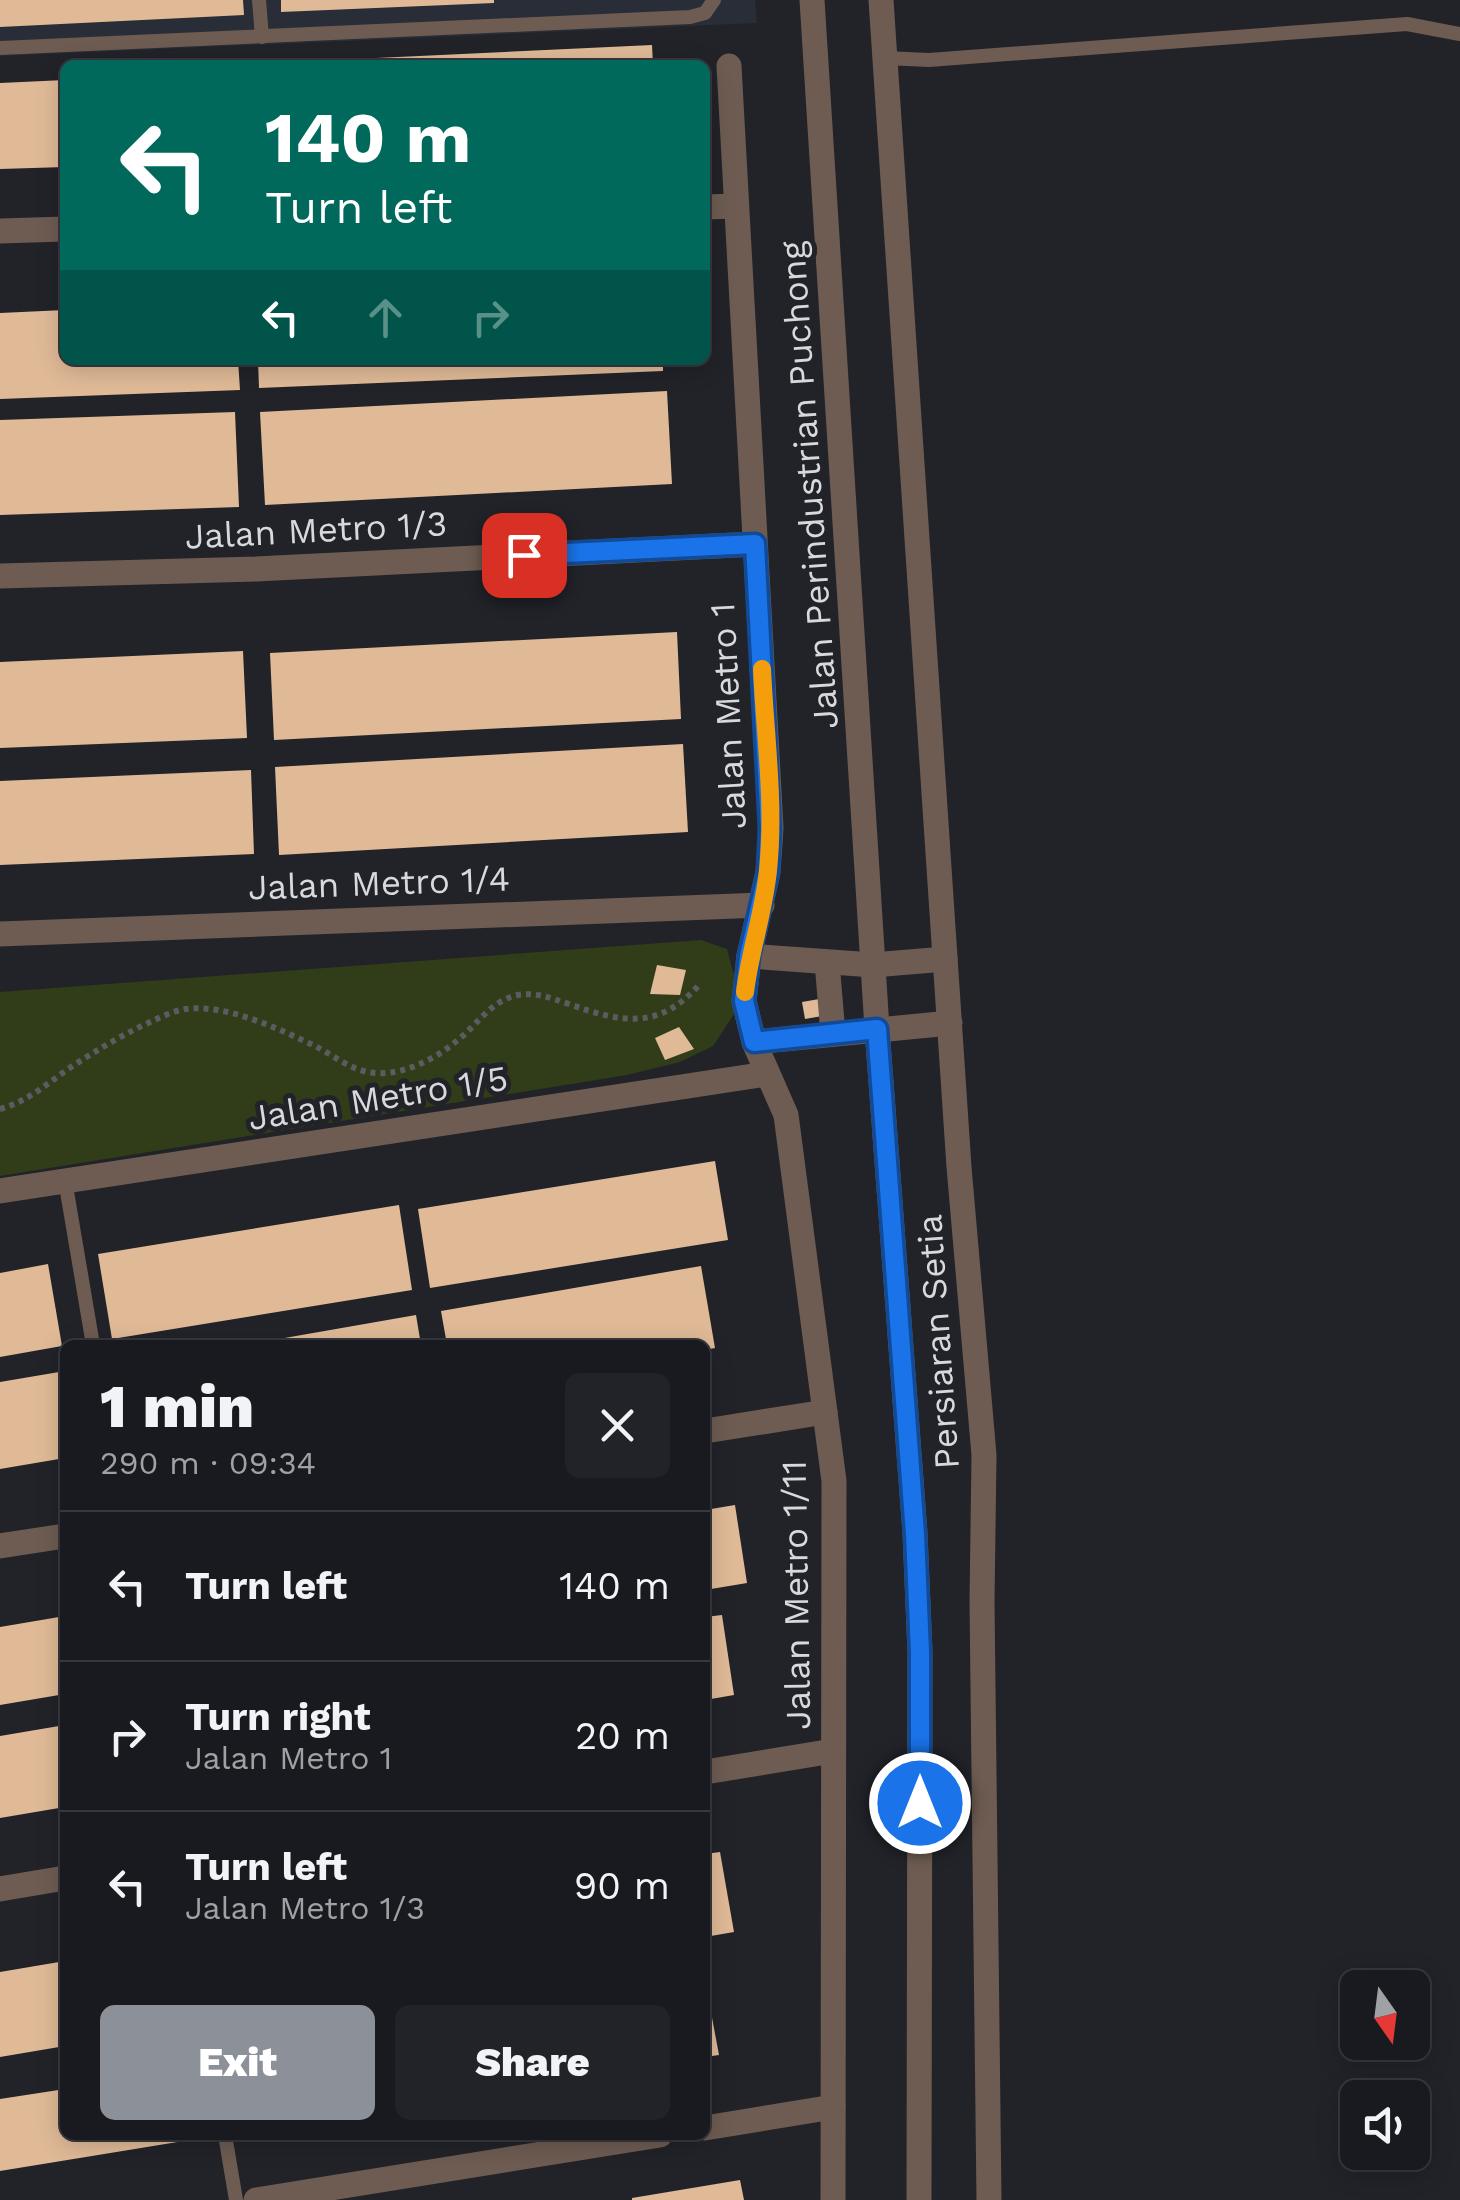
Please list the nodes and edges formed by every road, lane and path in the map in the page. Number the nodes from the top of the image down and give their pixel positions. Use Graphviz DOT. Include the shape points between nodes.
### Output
graph roads {
  1 [pos="258,0"];
  2 [pos="714,0"];
  3 [pos="812,0"];
  4 [pos="881,0"];
  5 [pos="1460,34"];
  6 [pos="262,36"];
  7 [pos="0,48"];
  8 [pos="885,58"];
  9 [pos="730,66"];
  10 [pos="735,206"];
  11 [pos="710,207"];
  12 [pos="60,228"];
  13 [pos="0,231"];
  14 [pos="755,544"];
  15 [pos="0,576"];
  16 [pos="762,906"];
  17 [pos="0,934"];
  18 [pos="749,956"];
  19 [pos="945,959"];
  20 [pos="827,962"];
  21 [pos="873,965"];
  22 [pos="699,985"];
  23 [pos="744,1001"];
  24 [pos="950,1023"];
  25 [pos="877,1029"];
  26 [pos="833,1034"];
  27 [pos="754,1042"];
  28 [pos="766,1074"];
  29 [pos="0,1109"];
  30 [pos="65,1180"];
  31 [pos="0,1191"];
  32 [pos="92,1340"];
  33 [pos="825,1412"];
  34 [pos="710,1430"];
  35 [pos="60,1537"];
  36 [pos="0,1546"];
  37 [pos="834,1751"];
  38 [pos="710,1771"];
  39 [pos="60,1879"];
  40 [pos="0,1889"];
  41 [pos="833,2107"];
  42 [pos="710,2127"];
  43 [pos="226,2140"];
  44 [pos="629,2140"];
  45 [pos="236,2200"];
  46 [pos="256,2200"];
  47 [pos="833,2200"];
  48 [pos="919,2200"];
  49 [pos="989,2200"];
  1 -- 6 [label="lane"];
  2 -- 6 [label="lane" via="690,18"];
  3 -- 21 [label="street, Jalan Perindustrian Puchong"];
  4 -- 8 [label="street"];
  5 -- 8 [label="lane" via="1407,24"];
  6 -- 7 [label="lane"];
  8 -- 19 [label="street"];
  9 -- 10 [label="street, Jalan Metro 1"];
  10 -- 11 [label="street"];
  10 -- 14 [label="street, Jalan Metro 1"];
  12 -- 13 [label="street"];
  14 -- 15 [label="street, Jalan Metro 1/3"];
  14 -- 16 [label="street, Jalan Metro 1" via="770,828"];
  16 -- 17 [label="street, Jalan Metro 1/4"];
  16 -- 18 [label="street, Jalan Metro 1"];
  18 -- 20 [label="street"];
  18 -- 23 [label="street, Jalan Metro 1"];
  19 -- 21 [label="street"];
  19 -- 24 [label="street, Persiaran Setia"];
  20 -- 21 [label="street"];
  20 -- 26 [label="street"];
  21 -- 25 [label="street, Persiaran Setia"];
  22 -- 29 [label="path" via="681,1006 646,1018 588,1011 537,993 512,996 401,1073 346,1065 238,1016 203,1007 179,1010 109,1042 18,1104"];
  23 -- 27 [label="street, Jalan Metro 1/11"];
  24 -- 25 [label="street"];
  24 -- 49 [label="street, Persiaran Setia" via="984,1455"];
  25 -- 26 [label="street"];
  25 -- 48 [label="street, Persiaran Setia" via="920,1652"];
  26 -- 27 [label="street"];
  27 -- 28 [label="street, Jalan Metro 1/11"];
  28 -- 30 [label="street, Jalan Metro 1/5"];
  28 -- 33 [label="street, Jalan Metro 1/11" via="786,1116"];
  30 -- 31 [label="street, Jalan Metro 1/5"];
  30 -- 32 [label="lane"];
  33 -- 34 [label="street"];
  33 -- 37 [label="street, Jalan Metro 1/11" via="834,1481"];
  35 -- 36 [label="street"];
  37 -- 38 [label="street"];
  37 -- 41 [label="street, Jalan Metro 1/11"];
  39 -- 40 [label="street"];
  41 -- 42 [label="street"];
  41 -- 47 [label="street, Jalan Metro 1/11"];
  43 -- 45 [label="lane"];
  44 -- 46 [label="street"];
}
